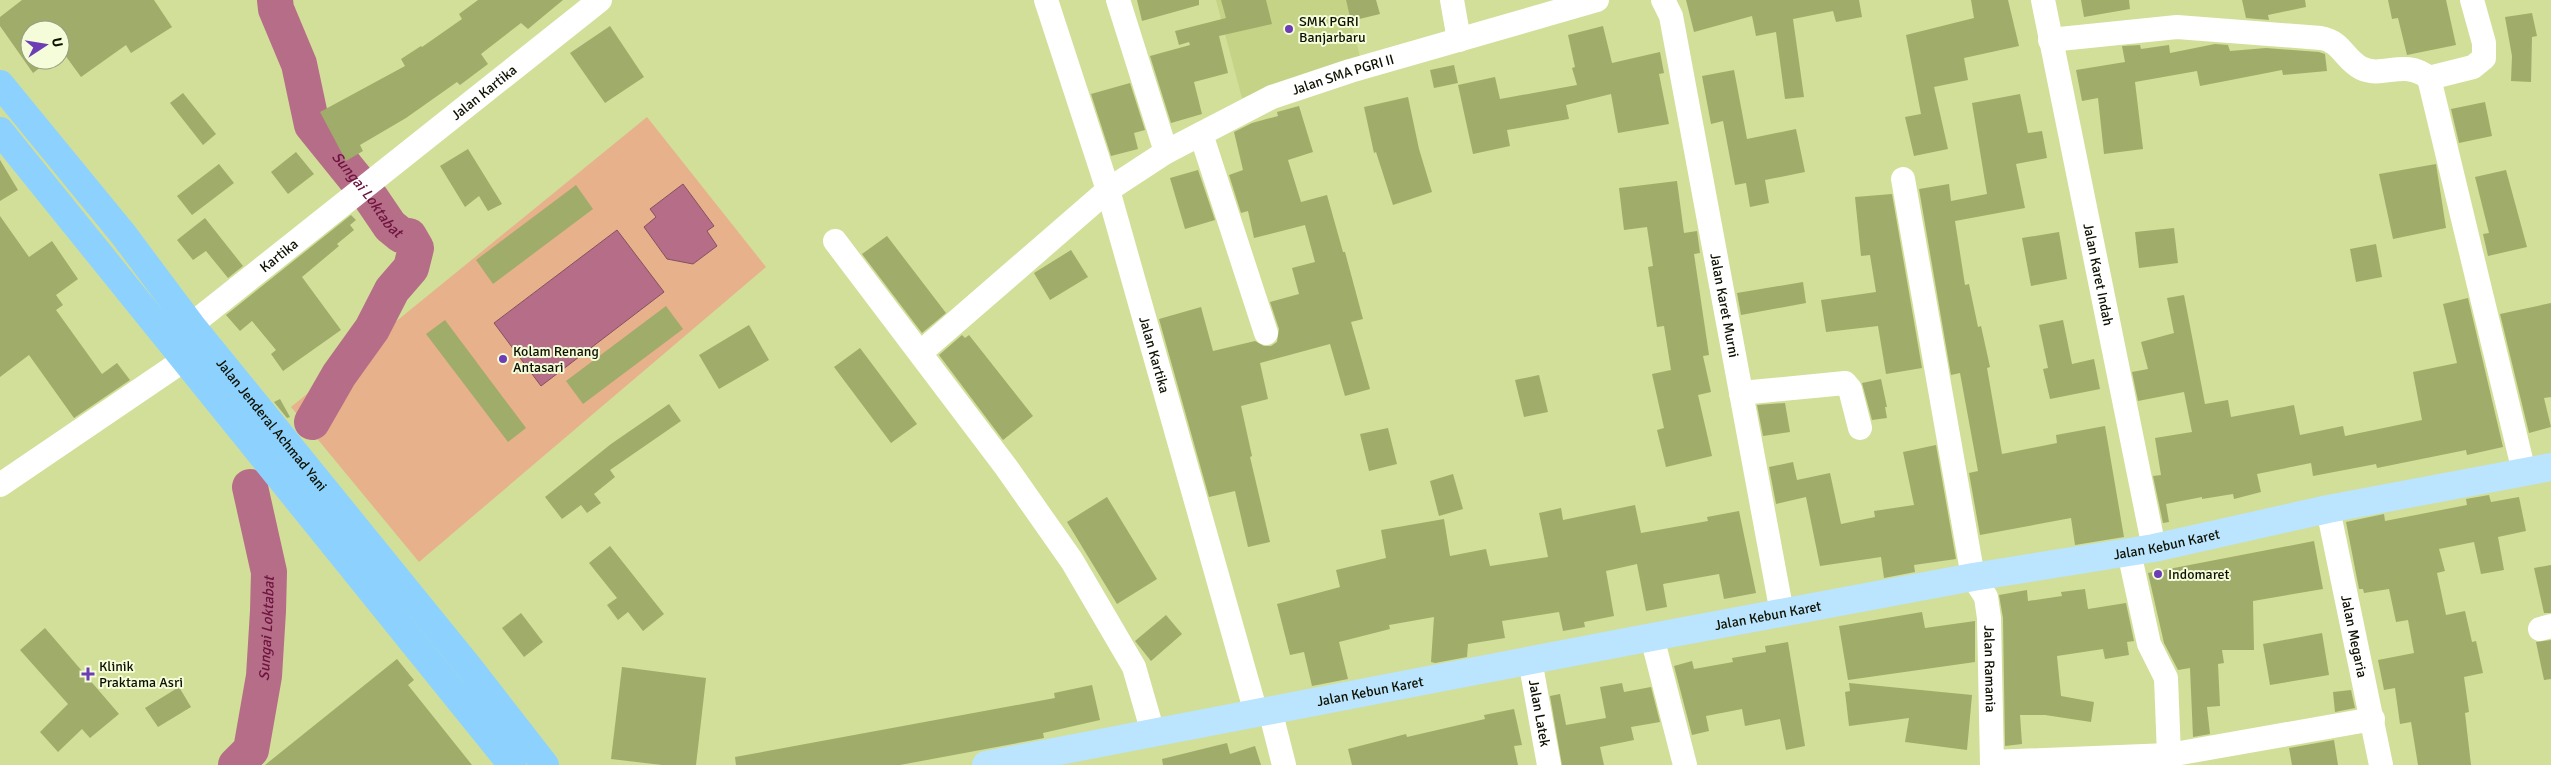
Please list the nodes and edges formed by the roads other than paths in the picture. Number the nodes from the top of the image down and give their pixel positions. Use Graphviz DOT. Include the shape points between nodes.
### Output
graph roads {
  1 [pos="600,0"];
  2 [pos="1046,0"];
  3 [pos="1118,0"];
  4 [pos="1452,0"];
  5 [pos="1664,0"];
  6 [pos="2043,0"];
  7 [pos="2472,0"];
  8 [pos="1586,1"];
  9 [pos="1459,40"];
  10 [pos="2050,40"];
  11 [pos="2429,78"];
  12 [pos="0,84"];
  13 [pos="0,131"];
  14 [pos="1201,134"];
  15 [pos="1166,152"];
  16 [pos="1904,179"];
  17 [pos="362,190"];
  18 [pos="1108,190"];
  19 [pos="835,241"];
  20 [pos="191,325"];
  21 [pos="1266,333"];
  22 [pos="920,353"];
  23 [pos="184,360"];
  24 [pos="1741,392"];
  25 [pos="1860,428"];
  26 [pos="2551,467"];
  27 [pos="2524,472"];
  28 [pos="0,486"];
  29 [pos="2328,509"];
  30 [pos="2141,550"];
  31 [pos="1973,577"];
  32 [pos="398,579"];
  33 [pos="380,599"];
  34 [pos="1782,613"];
  35 [pos="1652,637"];
  36 [pos="1530,660"];
  37 [pos="1263,712"];
  38 [pos="2373,719"];
  39 [pos="1153,733"];
  40 [pos="2169,755"];
  41 [pos="1992,764"];
  42 [pos="512,765"];
  43 [pos="545,765"];
  44 [pos="986,765"];
  45 [pos="1284,765"];
  46 [pos="1549,765"];
  47 [pos="1685,765"];
  48 [pos="2381,765"];
  1 -- 17 [label="street, Jalan Kartika"];
  2 -- 18 [label="street, Jalan Kartika"];
  3 -- 15 [label="street"];
  4 -- 9 [label="street"];
  5 -- 24 [label="street, Jalan Karet Murni" via="1671,16"];
  6 -- 10 [label="street, Jalan Karet Indah"];
  7 -- 11 [label="street" via="2484,43 2484,58 2473,67"];
  8 -- 9 [label="street, Jalan SMA PGRI II"];
  9 -- 14 [label="street, Jalan SMA PGRI II" via="1272,97"];
  10 -- 11 [label="street" via="2177,27 2321,38 2336,44 2360,68 2370,71 2419,70"];
  10 -- 30 [label="street, Jalan Karet Indah"];
  11 -- 27 [label="street"];
  12 -- 20 [label="highway, Jalan Jenderal Achmad Yani" via="123,234"];
  13 -- 23 [label="highway, Jalan Jenderal Achmad Yani"];
  14 -- 15 [label="street, Jalan SMA PGRI II"];
  14 -- 21 [label="street"];
  15 -- 18 [label="street, Jalan SMA PGRI II"];
  16 -- 31 [label="street"];
  17 -- 20 [label="street, Kartika"];
  18 -- 22 [label="street, Jalan SMA PGRI II"];
  18 -- 37 [label="street, Jalan Kartika"];
  19 -- 22 [label="street"];
  20 -- 32 [label="highway, Jalan Jenderal Achmad Yani"];
  22 -- 39 [label="street" via="1040,512 1072,560 1134,667"];
  23 -- 28 [label="street"];
  23 -- 33 [label="highway, Jalan Jenderal Achmad Yani"];
  24 -- 25 [label="street" via="1845,383 1850,389"];
  24 -- 34 [label="street, Jalan Karet Murni"];
  26 -- 27 [label="main road, Jalan Kebun Karet"];
  27 -- 29 [label="main road, Jalan Kebun Karet"];
  29 -- 30 [label="main road, Jalan Kebun Karet"];
  29 -- 38 [label="street, Jalan Megaria"];
  30 -- 31 [label="main road, Jalan Kebun Karet"];
  30 -- 40 [label="street, Jalan Karet Indah" via="2149,644 2166,678"];
  31 -- 34 [label="main road, Jalan Kebun Karet"];
  31 -- 41 [label="street, Jalan Ramania" via="1986,597 1989,618"];
  32 -- 33 [label="highway"];
  32 -- 43 [label="highway, Jalan Jenderal Achmad Yani"];
  33 -- 42 [label="highway, Jalan Jenderal Achmad Yani"];
  34 -- 35 [label="main road, Jalan Kebun Karet"];
  35 -- 36 [label="main road, Jalan Kebun Karet"];
  35 -- 47 [label="street"];
  36 -- 37 [label="main road, Jalan Kebun Karet"];
  36 -- 46 [label="street, Jalan Latek"];
  37 -- 39 [label="main road, Jalan Kebun Karet"];
  37 -- 45 [label="street, Jalan Kartika"];
  38 -- 40 [label="street"];
  38 -- 48 [label="street, Jalan Megaria"];
  39 -- 44 [label="main road, Jalan Kebun Karet"];
  40 -- 41 [label="street"];
}
